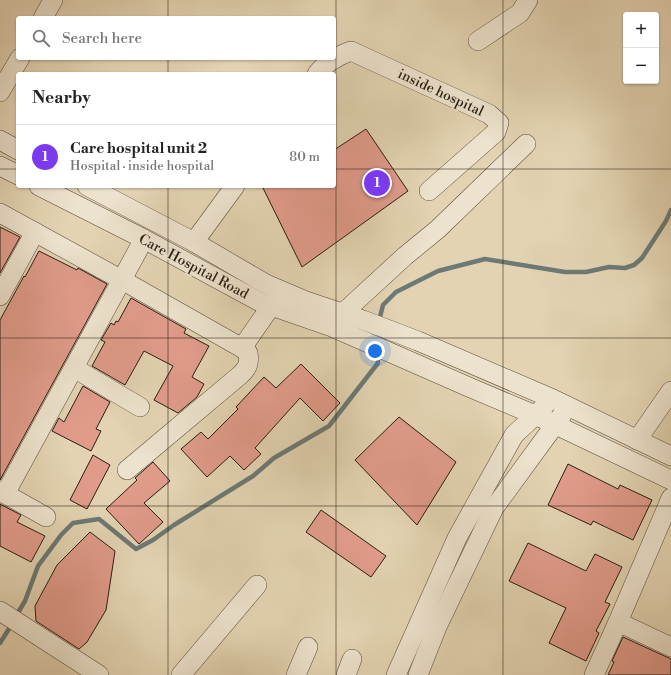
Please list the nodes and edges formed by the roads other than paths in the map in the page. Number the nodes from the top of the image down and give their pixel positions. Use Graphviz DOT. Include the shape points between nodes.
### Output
graph roads {
  1 [pos="53,0"];
  2 [pos="528,0"];
  3 [pos="44,16"];
  4 [pos="478,41"];
  5 [pos="336,57"];
  6 [pos="19,60"];
  7 [pos="332,60"];
  8 [pos="318,72"];
  9 [pos="0,92"];
  10 [pos="0,140"];
  11 [pos="526,144"];
  12 [pos="16,149"];
  13 [pos="0,166"];
  14 [pos="16,174"];
  15 [pos="43,188"];
  16 [pos="91,188"];
  17 [pos="234,188"];
  18 [pos="429,191"];
  19 [pos="0,213"];
  20 [pos="35,232"];
  21 [pos="144,239"];
  22 [pos="194,242"];
  23 [pos="122,280"];
  24 [pos="282,290"];
  25 [pos="0,296"];
  26 [pos="271,306"];
  27 [pos="343,313"];
  28 [pos="242,348"];
  29 [pos="74,368"];
  30 [pos="671,391"];
  31 [pos="561,402"];
  32 [pos="140,407"];
  33 [pos="535,415"];
  34 [pos="555,424"];
  35 [pos="637,440"];
  36 [pos="671,456"];
  37 [pos="127,470"];
  38 [pos="671,480"];
  39 [pos="3,492"];
  40 [pos="671,498"];
  41 [pos="46,517"];
  42 [pos="257,585"];
  43 [pos="0,611"];
  44 [pos="618,622"];
  45 [pos="308,647"];
  46 [pos="671,647"];
  47 [pos="99,675"];
  48 [pos="181,675"];
  49 [pos="296,675"];
  50 [pos="396,675"];
  51 [pos="418,675"];
  52 [pos="594,675"];
  1 -- 3 [label="street"];
  2 -- 4 [label="street" via="520,13"];
  5 -- 18 [label="street, inside hospital" via="351,51 489,114 499,123 496,132"];
  6 -- 9 [label="street"];
  7 -- 8 [label="street, inside hospital"];
  10 -- 12 [label="street"];
  11 -- 27 [label="street" via="438,229"];
  13 -- 14 [label="street"];
  15 -- 21 [label="street, Care Hospital Road"];
  16 -- 22 [label="street, Care Hospital Road"];
  17 -- 22 [label="street"];
  19 -- 20 [label="street"];
  20 -- 23 [label="street"];
  20 -- 25 [label="street"];
  21 -- 23 [label="street"];
  21 -- 26 [label="street, Care Hospital Road"];
  22 -- 24 [label="street, Care Hospital Road" via="266,284"];
  23 -- 28 [label="street"];
  23 -- 29 [label="street"];
  24 -- 26 [label="street"];
  24 -- 27 [label="street, Care Hospital Road"];
  26 -- 28 [label="street"];
  26 -- 33 [label="street, Care Hospital Road" via="332,327"];
  27 -- 31 [label="street, Care Hospital Road" via="418,341"];
  28 -- 37 [label="street" via="248,353 249,362 246,370"];
  29 -- 32 [label="street"];
  29 -- 39 [label="street"];
  30 -- 35 [label="street"];
  31 -- 33 [label="street"];
  31 -- 34 [label="street"];
  31 -- 35 [label="street, Care Hospital Road"];
  33 -- 34 [label="street, Care Hospital Road"];
  33 -- 50 [label="street" via="514,435 456,538"];
  34 -- 38 [label="street, Care Hospital Road"];
  34 -- 51 [label="street" via="494,508 437,627"];
  35 -- 36 [label="street, Care Hospital Road"];
  39 -- 41 [label="street"];
  40 -- 44 [label="street"];
  42 -- 48 [label="street"];
  43 -- 47 [label="street"];
  44 -- 46 [label="street"];
  44 -- 52 [label="street"];
  45 -- 49 [label="street"];
}
